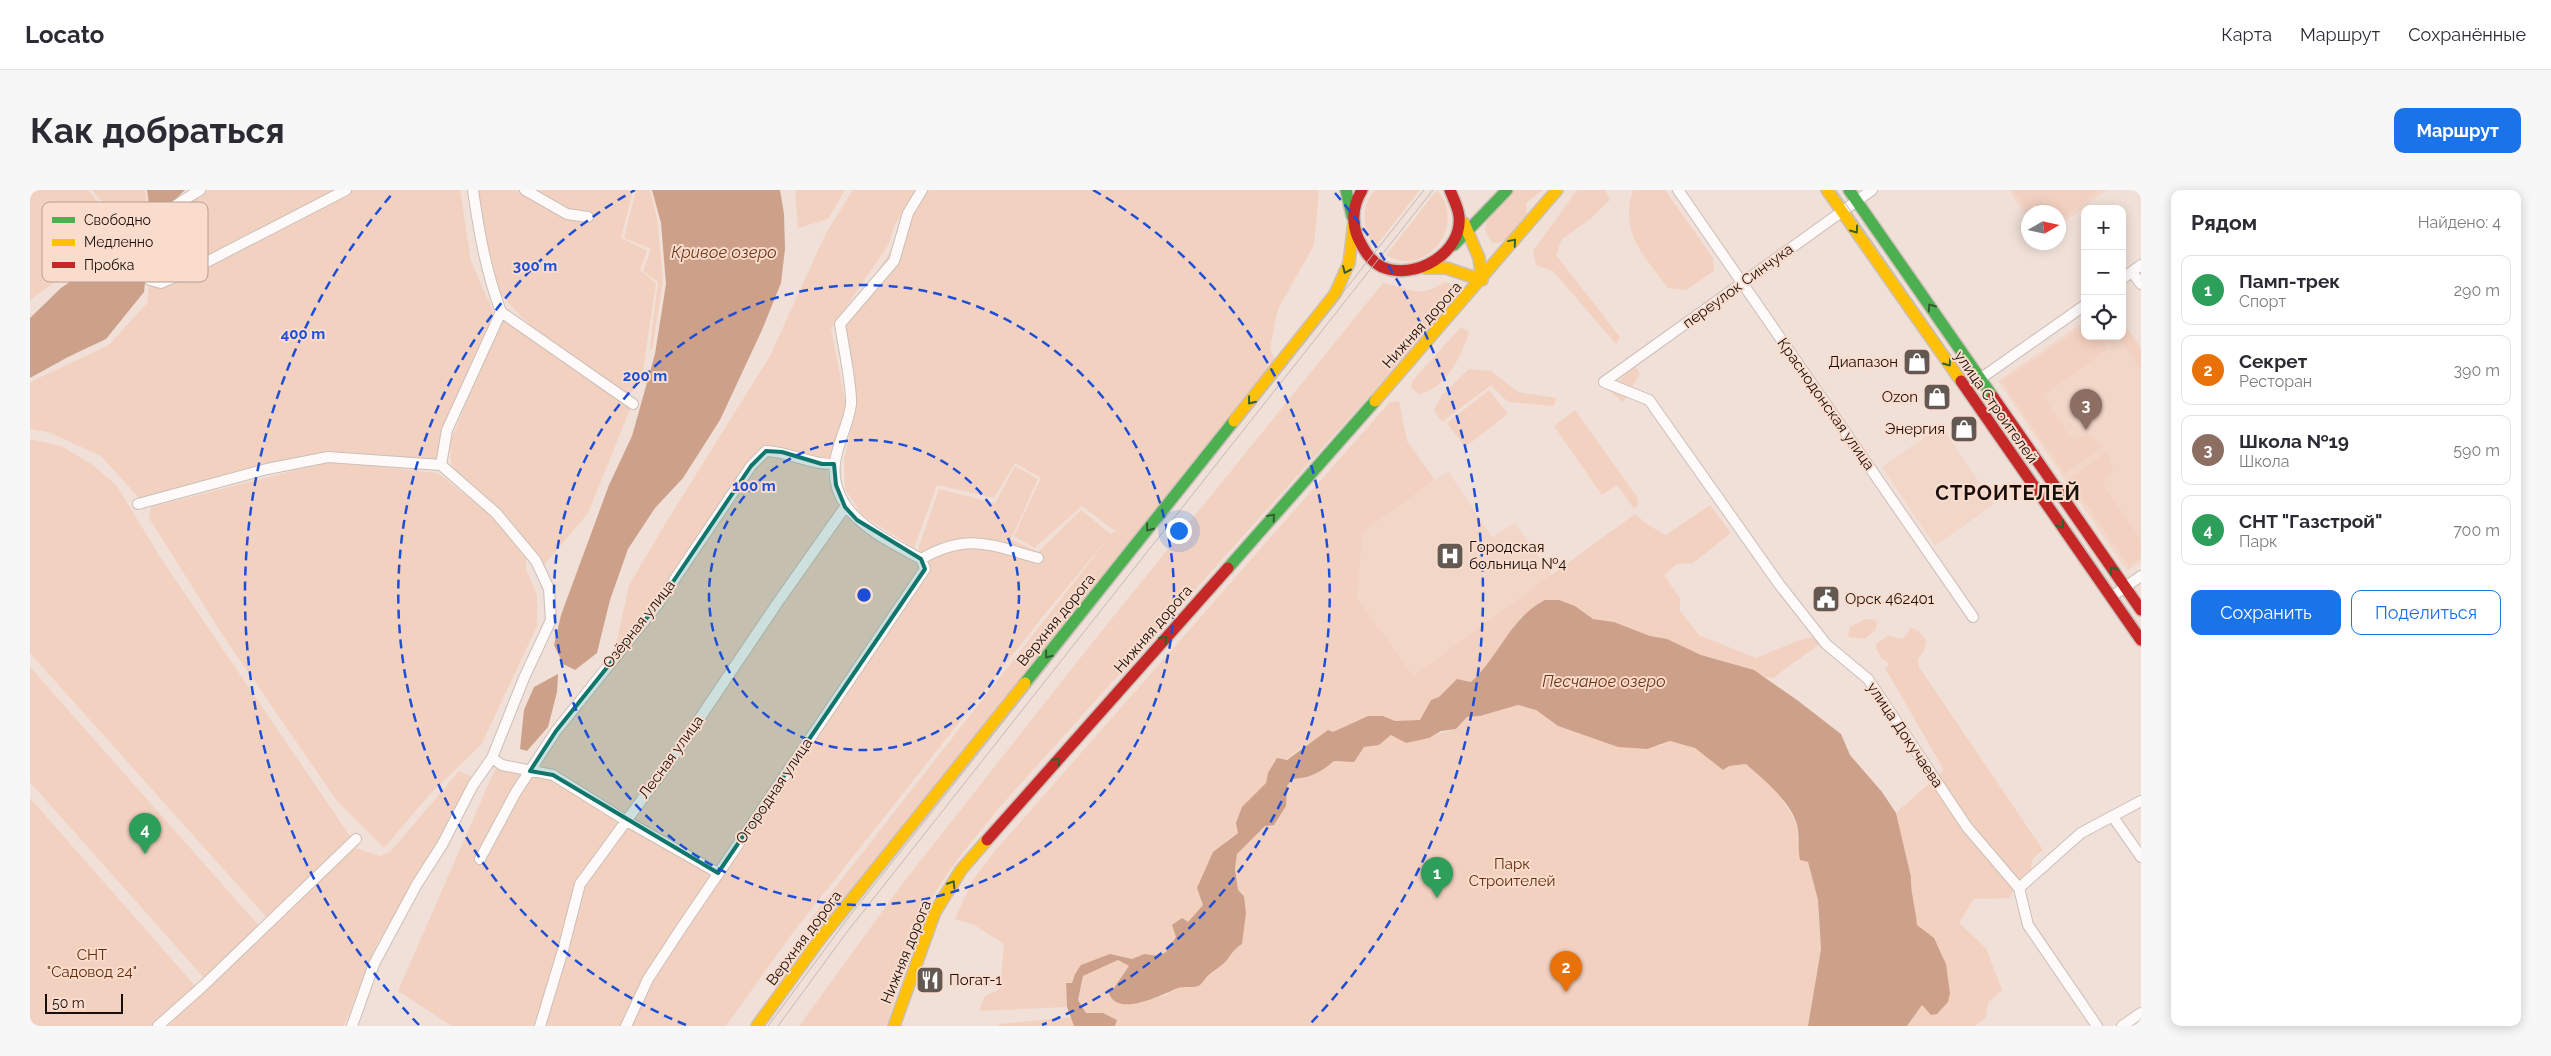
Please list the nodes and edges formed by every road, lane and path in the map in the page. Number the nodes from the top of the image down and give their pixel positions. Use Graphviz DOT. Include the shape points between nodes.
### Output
graph roads {
  1 [pos="200,190"];
  2 [pos="346,190"];
  3 [pos="473,190"];
  4 [pos="526,190"];
  5 [pos="922,190"];
  6 [pos="1346,190"];
  7 [pos="1362,190"];
  8 [pos="1450,190"];
  9 [pos="1508,190"];
  10 [pos="1557,190"];
  11 [pos="1678,190"];
  12 [pos="1827,190"];
  13 [pos="1849,190"];
  14 [pos="1872,190"];
  15 [pos="1857,201"];
  16 [pos="182,202"];
  17 [pos="1458,210"];
  18 [pos="1842,211"];
  19 [pos="588,217"];
  20 [pos="1354,222"];
  21 [pos="1468,230"];
  22 [pos="1445,254"];
  23 [pos="208,259"];
  24 [pos="2137,268"];
  25 [pos="1422,269"];
  26 [pos="2126,276"];
  27 [pos="1482,280"];
  28 [pos="1741,284"];
  29 [pos="2141,284"];
  30 [pos="2081,308"];
  31 [pos="501,312"];
  32 [pos="1981,379"];
  33 [pos="1604,382"];
  34 [pos="1966,389"];
  35 [pos="633,404"];
  36 [pos="834,464"];
  37 [pos="442,465"];
  38 [pos="138,504"];
  39 [pos="846,507"];
  40 [pos="2101,553"];
  41 [pos="1038,558"];
  42 [pos="921,559"];
  43 [pos="2087,563"];
  44 [pos="2141,576"];
  45 [pos="2125,588"];
  46 [pos="2111,597"];
  47 [pos="2141,610"];
  48 [pos="1973,617"];
  49 [pos="2137,625"];
  50 [pos="2141,640"];
  51 [pos="492,758"];
  52 [pos="530,770"];
  53 [pos="2141,801"];
  54 [pos="2113,818"];
  55 [pos="625,820"];
  56 [pos="356,839"];
  57 [pos="2141,857"];
  58 [pos="480,859"];
  59 [pos="718,873"];
  60 [pos="2019,888"];
  61 [pos="2141,1013"];
  62 [pos="158,1026"];
  63 [pos="352,1026"];
  64 [pos="540,1026"];
  65 [pos="626,1026"];
  66 [pos="757,1026"];
  67 [pos="894,1026"];
  68 [pos="2097,1026"];
  69 [pos="2122,1026"];
  1 -- 16 [label="street"];
  2 -- 23 [label="street"];
  3 -- 31 [label="street" via="480,242 489,281"];
  4 -- 19 [label="street" via="567,214"];
  5 -- 36 [label="street" via="908,213 894,261 840,324 851,403"];
  6 -- 20 [label="main road"];
  7 -- 20 [label="main road, Верхняя дорога"];
  8 -- 17 [label="main road"];
  9 -- 21 [label="main road"];
  27 -- 10 [label="main road, Нижняя дорога, one-way"];
  11 -- 28 [label="street, Краснодонская улица"];
  12 -- 18 [label="main road, улица Строителей"];
  13 -- 15 [label="main road, улица Строителей"];
  14 -- 15 [label="street, переулок Синчука"];
  15 -- 18 [label="street, переулок Синчука"];
  32 -- 15 [label="main road, улица Строителей, one-way"];
  17 -- 21 [label="main road"];
  17 -- 22 [label="main road" via="1456,235"];
  18 -- 28 [label="street, переулок Синчука"];
  18 -- 34 [label="main road, улица Строителей, one-way"];
  20 -- 25 [label="main road" via="1361,246 1379,264 1396,270"];
  20 -- 66 [label="main road, Верхняя дорога, one-way" via="1349,263 1335,294 820,939"];
  21 -- 22 [label="main road"];
  21 -- 27 [label="main road" via="1479,258"];
  22 -- 25 [label="main road"];
  24 -- 26 [label="street"];
  24 -- 29 [label="street"];
  25 -- 27 [label="main road" via="1446,268"];
  67 -- 27 [label="main road, Нижняя дорога, one-way" via="935,912 961,870"];
  28 -- 33 [label="street, переулок Синчука"];
  28 -- 48 [label="street, Краснодонская улица"];
  30 -- 32 [label="street"];
  31 -- 35 [label="street"];
  31 -- 37 [label="street" via="448,430"];
  32 -- 34 [label="street"];
  32 -- 40 [label="main road, улица Строителей"];
  33 -- 60 [label="street, улица Докучаева" via="1650,400 1779,584 1826,644 1868,679 1967,827"];
  34 -- 43 [label="main road, улица Строителей, one-way"];
  36 -- 39 [label="street" via="836,485"];
  36 -- 52 [label="street, Озёрная улица" via="766,451 756,460 658,604 556,731"];
  37 -- 38 [label="street" via="328,457 267,469"];
  37 -- 51 [label="street" via="496,513 536,562 549,589 551,620"];
  39 -- 42 [label="street" via="857,520"];
  39 -- 55 [label="street, Лесная улица" via="679,749"];
  40 -- 43 [label="street"];
  45 -- 40 [label="main road, улица Строителей, one-way"];
  41 -- 42 [label="street" via="979,542 941,547"];
  42 -- 59 [label="street, Огородная улица" via="924,569"];
  43 -- 46 [label="main road, улица Строителей"];
  44 -- 45 [label="street"];
  45 -- 46 [label="street"];
  45 -- 47 [label="main road, улица Строителей"];
  46 -- 49 [label="main road, улица Строителей"];
  49 -- 50 [label="main road, улица Строителей"];
  51 -- 52 [label="street" via="502,765"];
  51 -- 63 [label="street" via="473,785 374,964"];
  52 -- 55 [label="street" via="553,775"];
  52 -- 58 [label="street, Озёрная улица"];
  53 -- 54 [label="street"];
  54 -- 57 [label="street"];
  54 -- 60 [label="street" via="2081,833"];
  55 -- 59 [label="street"];
  55 -- 64 [label="street, Лесная улица" via="580,884"];
  56 -- 62 [label="street"];
  59 -- 65 [label="street, Огородная улица" via="648,979"];
  60 -- 68 [label="street, улица Докучаева" via="2028,925"];
  61 -- 69 [label="street"];
}
